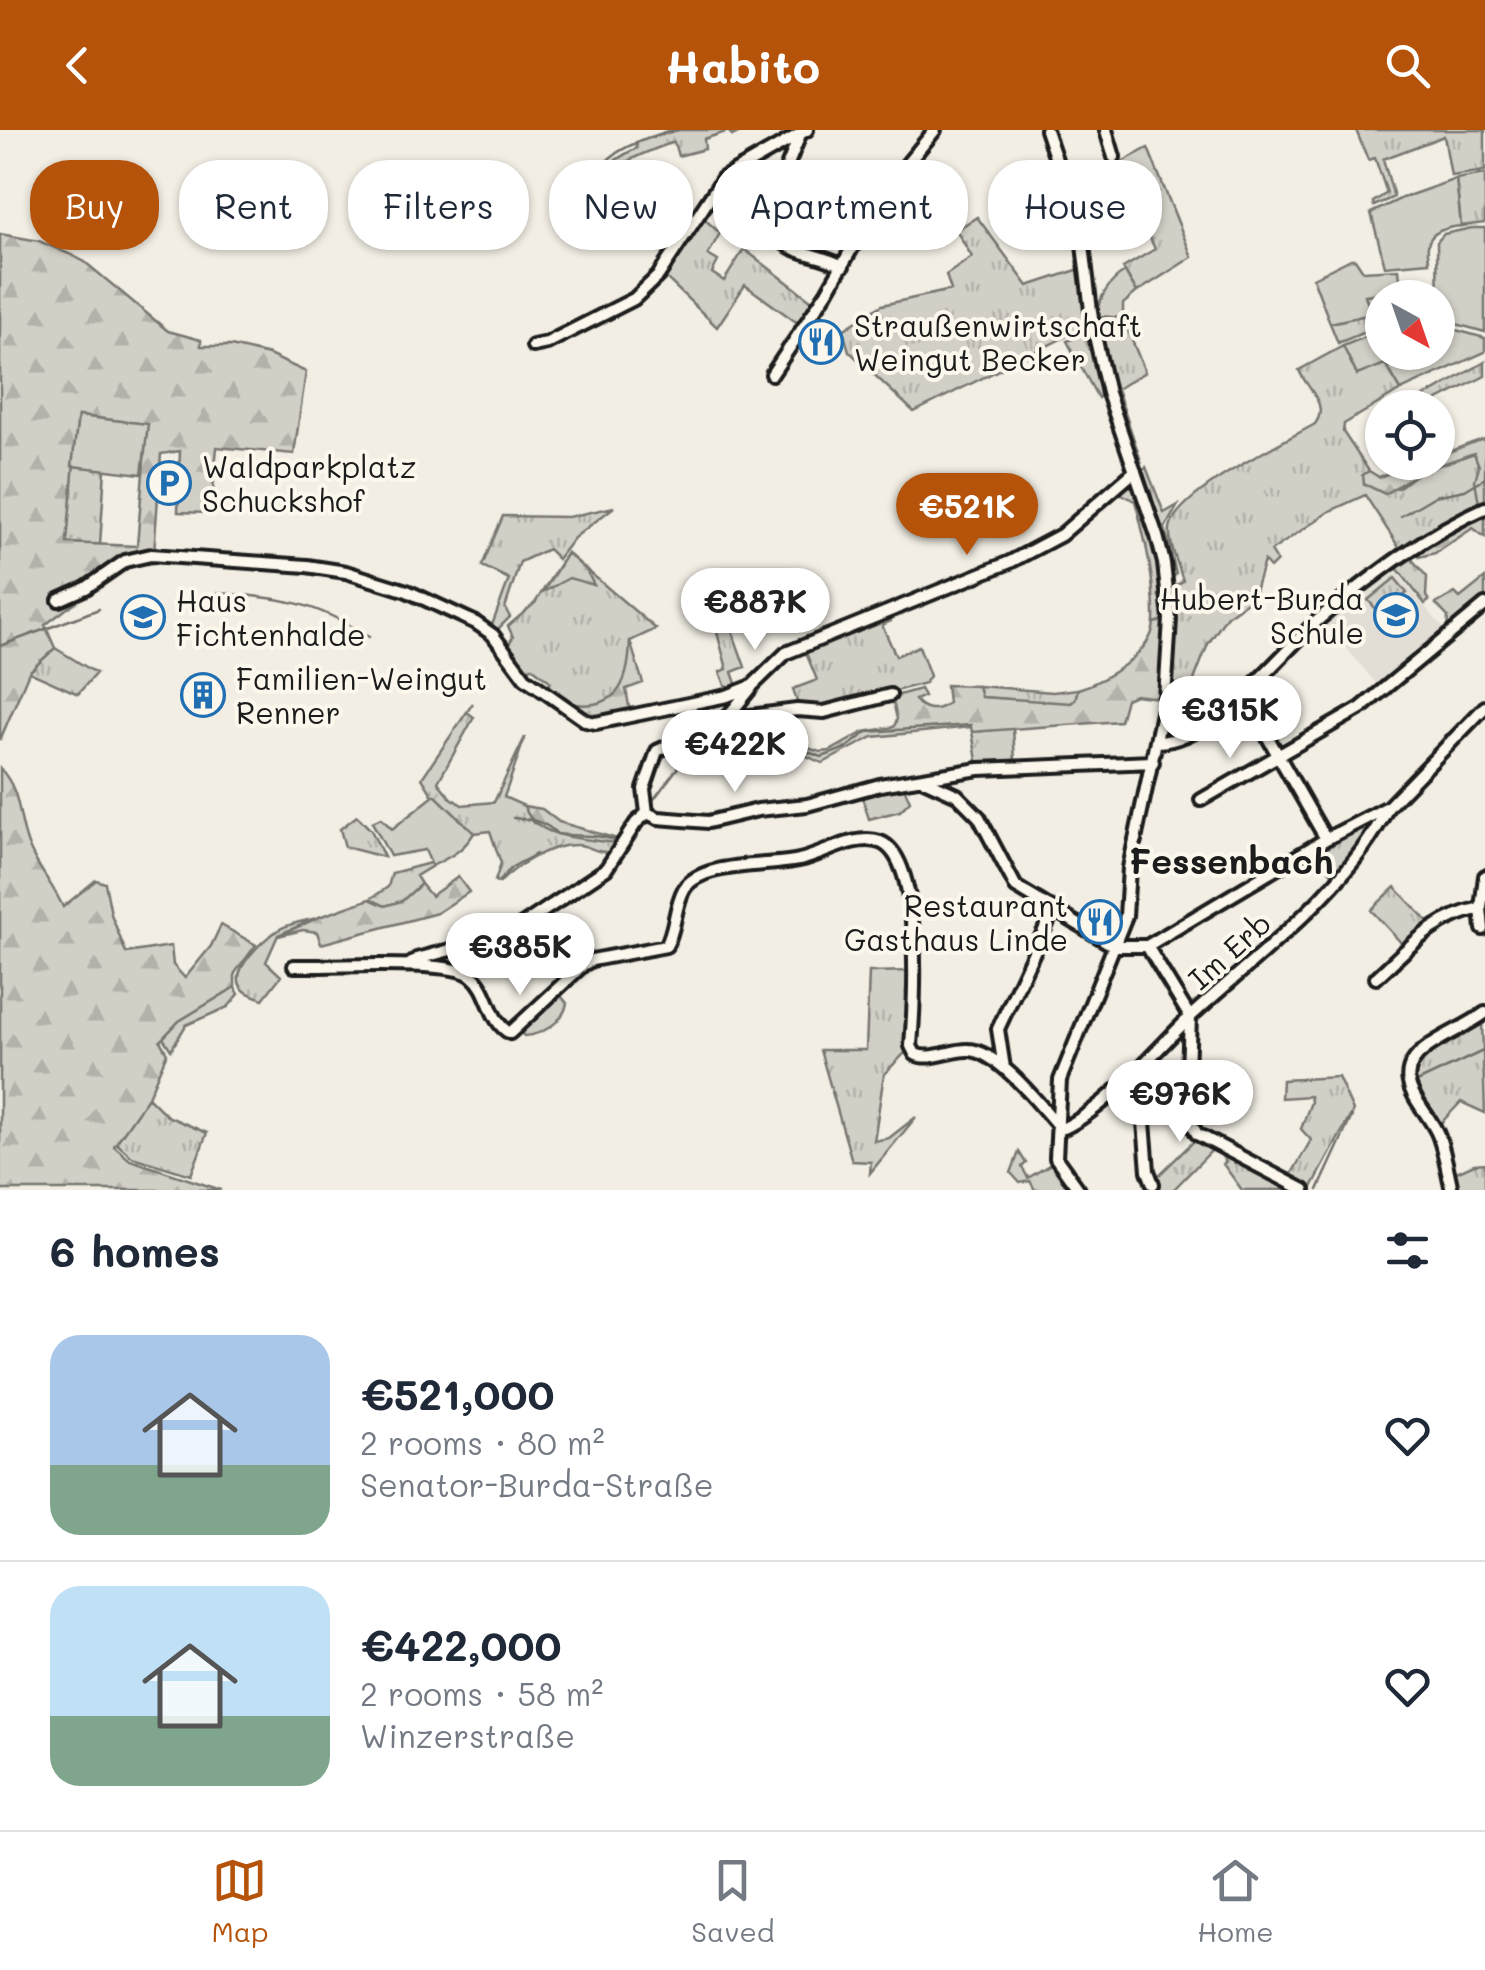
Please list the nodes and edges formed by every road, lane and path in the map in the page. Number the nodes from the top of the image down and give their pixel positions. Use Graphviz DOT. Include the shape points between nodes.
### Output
graph roads {
  1 [pos="935,130"];
  2 [pos="1106,130"];
  3 [pos="1050,131"];
  4 [pos="803,134"];
  5 [pos="1114,157"];
  6 [pos="843,266"];
  7 [pos="533,346"];
  8 [pos="772,374"];
  9 [pos="1136,470"];
  10 [pos="1485,508"];
  11 [pos="59,600"];
  12 [pos="1485,605"];
  13 [pos="752,686"];
  14 [pos="1243,694"];
  15 [pos="890,695"];
  16 [pos="728,696"];
  17 [pos="1485,706"];
  18 [pos="732,713"];
  19 [pos="1157,742"];
  20 [pos="1278,756"];
  21 [pos="1153,762"];
  22 [pos="924,780"];
  23 [pos="1201,800"];
  24 [pos="1388,807"];
  25 [pos="647,813"];
  26 [pos="1326,839"];
  27 [pos="1485,876"];
  28 [pos="1481,908"];
  29 [pos="1054,909"];
  30 [pos="1483,929"];
  31 [pos="1114,946"];
  32 [pos="1147,946"];
  33 [pos="294,966"];
  34 [pos="408,966"];
  35 [pos="1376,978"];
  36 [pos="1485,1013"];
  37 [pos="1190,1018"];
  38 [pos="1004,1068"];
  39 [pos="1130,1076"];
  40 [pos="1059,1126"];
  41 [pos="1153,1184"];
  42 [pos="1078,1190"];
  43 [pos="1304,1190"];
  44 [pos="1452,1190"];
  1 -- 6 [label="street" via="884,192"];
  2 -- 5 [label="street"];
  3 -- 9 [label="street" via="1082,238 1108,392"];
  4 -- 6 [label="street" via="766,217 768,228 800,254"];
  4 -- 7 [label="street" via="723,178 658,276 634,299"];
  6 -- 8 [label="street"];
  9 -- 13 [label="street" via="1060,534 1010,562 786,654"];
  9 -- 19 [label="street" via="1164,563 1170,619"];
  10 -- 14 [label="street" via="1439,531 1322,616"];
  11 -- 16 [label="street" via="124,561 151,556 307,566 407,592 476,623 525,678 586,721"];
  12 -- 20 [label="street" via="1373,700"];
  13 -- 16 [label="street"];
  13 -- 18 [label="street"];
  14 -- 19 [label="street" via="1196,731"];
  14 -- 20 [label="street"];
  15 -- 18 [label="street" via="824,712"];
  16 -- 18 [label="street"];
  17 -- 24 [label="street"];
  18 -- 25 [label="street" via="657,751 644,788"];
  19 -- 21 [label="street"];
  20 -- 23 [label="street"];
  20 -- 26 [label="street"];
  21 -- 22 [label="street" via="1026,765"];
  21 -- 31 [label="street" via="1129,868 1126,916"];
  22 -- 25 [label="street" via="708,822"];
  22 -- 29 [label="street" via="957,795 979,816 1016,888"];
  24 -- 26 [label="street"];
  24 -- 37 [label="street, Im Erb" via="1368,842 1298,922"];
  25 -- 34 [label="street" via="606,868 509,934"];
  26 -- 32 [label="street"];
  27 -- 28 [label="street"];
  28 -- 30 [label="street"];
  28 -- 35 [label="street" via="1432,926"];
  29 -- 31 [label="street"];
  29 -- 38 [label="street" via="998,1029"];
  31 -- 32 [label="street"];
  31 -- 40 [label="street" via="1068,1055 1057,1102"];
  32 -- 37 [label="street"];
  33 -- 34 [label="street"];
  34 -- 38 [label="street" via="470,974 510,1033 583,965 666,946 694,877 778,865 867,840 886,844 908,891 917,973 915,1054 976,1050"];
  36 -- 44 [label="street" via="1426,1048 1409,1074 1414,1098 1440,1139"];
  37 -- 39 [label="street, Im Erb"];
  37 -- 43 [label="street" via="1187,1099 1196,1134"];
  38 -- 40 [label="street"];
  39 -- 40 [label="street, Im Erb" via="1071,1125"];
  39 -- 41 [label="street"];
  40 -- 42 [label="street" via="1056,1158"];
}
